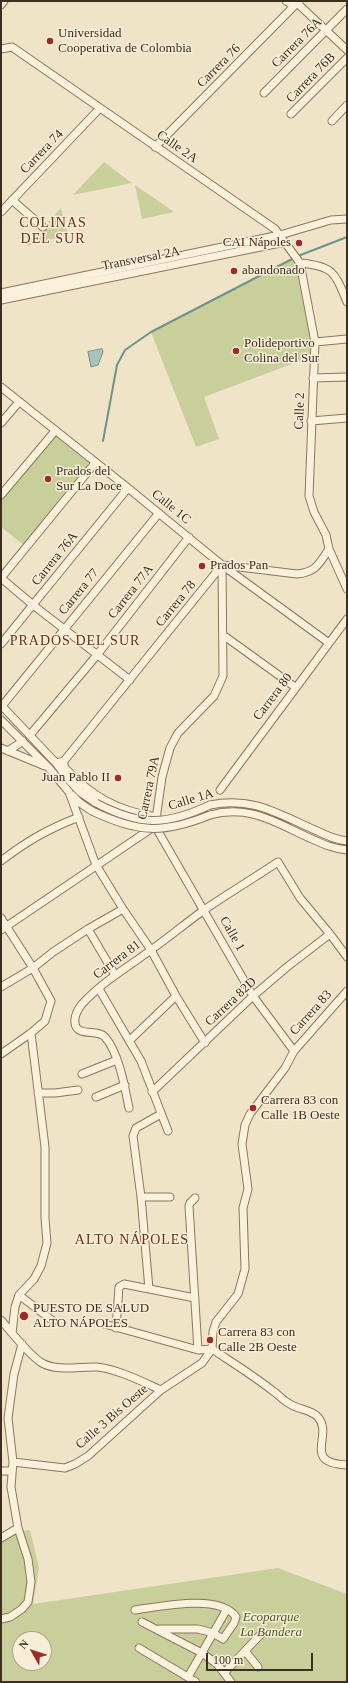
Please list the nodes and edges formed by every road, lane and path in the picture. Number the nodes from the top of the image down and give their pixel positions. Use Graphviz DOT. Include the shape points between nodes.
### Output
graph roads {
  1 [pos="4,1"];
  2 [pos="286,1"];
  3 [pos="296,3"];
  4 [pos="1,5"];
  5 [pos="347,9"];
  6 [pos="327,30"];
  7 [pos="1,50"];
  8 [pos="347,50"];
  9 [pos="347,58"];
  10 [pos="264,93"];
  11 [pos="347,106"];
  12 [pos="100,108"];
  13 [pos="291,114"];
  14 [pos="332,121"];
  15 [pos="156,147"];
  16 [pos="12,200"];
  17 [pos="1,212"];
  18 [pos="347,219"];
  19 [pos="43,227"];
  20 [pos="280,235"];
  21 [pos="285,242"];
  22 [pos="300,262"];
  23 [pos="1,293"];
  24 [pos="1,300"];
  25 [pos="347,302"];
  26 [pos="347,339"];
  27 [pos="315,342"];
  28 [pos="347,377"];
  29 [pos="313,378"];
  30 [pos="1,387"];
  31 [pos="19,402"];
  32 [pos="347,418"];
  33 [pos="311,421"];
  34 [pos="1,423"];
  35 [pos="55,430"];
  36 [pos="95,463"];
  37 [pos="128,488"];
  38 [pos="1,495"];
  39 [pos="159,513"];
  40 [pos="189,537"];
  41 [pos="329,549"];
  42 [pos="222,565"];
  43 [pos="1,578"];
  44 [pos="347,588"];
  45 [pos="33,605"];
  46 [pos="347,618"];
  47 [pos="64,629"];
  48 [pos="223,635"];
  49 [pos="328,643"];
  50 [pos="1,644"];
  51 [pos="97,655"];
  52 [pos="130,680"];
  53 [pos="295,687"];
  54 [pos="1,705"];
  55 [pos="1,720"];
  56 [pos="30,735"];
  57 [pos="23,741"];
  58 [pos="1,748"];
  59 [pos="8,751"];
  60 [pos="64,761"];
  61 [pos="56,763"];
  62 [pos="49,768"];
  63 [pos="220,790"];
  64 [pos="69,792"];
  65 [pos="79,817"];
  66 [pos="157,817"];
  67 [pos="155,826"];
  68 [pos="347,841"];
  69 [pos="347,850"];
  70 [pos="1,861"];
  71 [pos="96,866"];
  72 [pos="123,909"];
  73 [pos="204,910"];
  74 [pos="1,918"];
  75 [pos="4,928"];
  76 [pos="88,929"];
  77 [pos="330,934"];
  78 [pos="151,950"];
  79 [pos="347,957"];
  80 [pos="33,968"];
  81 [pos="115,975"];
  82 [pos="1,987"];
  83 [pos="99,989"];
  84 [pos="347,991"];
  85 [pos="176,996"];
  86 [pos="253,996"];
  87 [pos="31,1033"];
  88 [pos="129,1041"];
  89 [pos="206,1042"];
  90 [pos="294,1051"];
  91 [pos="1,1054"];
  92 [pos="117,1060"];
  93 [pos="82,1074"];
  94 [pos="125,1085"];
  95 [pos="78,1090"];
  96 [pos="152,1092"];
  97 [pos="38,1093"];
  98 [pos="96,1097"];
  99 [pos="128,1108"];
  100 [pos="160,1114"];
  101 [pos="168,1131"];
  102 [pos="141,1197"];
  103 [pos="170,1197"];
  104 [pos="195,1198"];
  105 [pos="149,1289"];
  106 [pos="19,1294"];
  107 [pos="195,1298"];
  108 [pos="1,1320"];
  109 [pos="53,1320"];
  110 [pos="101,1323"];
  111 [pos="116,1328"];
  112 [pos="12,1333"];
  113 [pos="22,1344"];
  114 [pos="212,1349"];
  115 [pos="198,1350"];
  116 [pos="161,1390"];
  117 [pos="4,1418"];
  118 [pos="13,1462"];
  119 [pos="347,1465"];
  120 [pos="1,1471"];
  121 [pos="12,1471"];
  122 [pos="18,1528"];
  123 [pos="1,1538"];
  124 [pos="227,1609"];
  125 [pos="135,1610"];
  126 [pos="1,1619"];
  127 [pos="142,1622"];
  128 [pos="159,1630"];
  129 [pos="213,1633"];
  130 [pos="262,1633"];
  131 [pos="139,1648"];
  132 [pos="245,1651"];
  133 [pos="202,1653"];
  134 [pos="258,1667"];
  135 [pos="224,1673"];
  136 [pos="188,1677"];
  137 [pos="196,1682"];
  138 [pos="231,1682"];
  1 -- 4 [label="street"];
  2 -- 3 [label="street"];
  3 -- 6 [label="street"];
  3 -- 15 [label="street, Carrera 76"];
  5 -- 6 [label="street, Carrera 76A"];
  6 -- 8 [label="street"];
  6 -- 10 [label="street, Carrera 76A"];
  7 -- 12 [label="street, Calle 2A" via="12,47"];
  9 -- 13 [label="street, Carrera 76B"];
  11 -- 14 [label="street"];
  12 -- 15 [label="street, Calle 2A"];
  12 -- 16 [label="street, Carrera 74"];
  15 -- 20 [label="street, Calle 2A"];
  16 -- 17 [label="street, Carrera 74"];
  16 -- 19 [label="street"];
  18 -- 20 [label="street" via="331,220"];
  20 -- 21 [label="street, Calle 2"];
  20 -- 23 [label="street, Transversal 2A"];
  21 -- 22 [label="street, Calle 2"];
  21 -- 24 [label="street, Transversal 2A"];
  22 -- 25 [label="street" via="319,265 332,273 337,278"];
  22 -- 27 [label="street, Calle 2"];
  26 -- 27 [label="street"];
  27 -- 29 [label="street, Calle 2"];
  28 -- 29 [label="street"];
  29 -- 33 [label="street, Calle 2"];
  30 -- 31 [label="street, Calle 1C"];
  31 -- 34 [label="street"];
  31 -- 35 [label="street, Calle 1C"];
  32 -- 33 [label="street"];
  33 -- 41 [label="street, Calle 2" via="309,496 326,535"];
  35 -- 36 [label="street, Calle 1C"];
  35 -- 38 [label="street"];
  36 -- 37 [label="street, Calle 1C"];
  36 -- 43 [label="street"];
  37 -- 39 [label="street, Calle 1C"];
  37 -- 45 [label="street, Carrera 76A"];
  39 -- 40 [label="street, Calle 1C"];
  39 -- 47 [label="street, Carrera 77"];
  40 -- 42 [label="street, Calle 1C"];
  40 -- 51 [label="street, Carrera 77A"];
  41 -- 42 [label="street" via="317,567 309,573 297,574"];
  41 -- 44 [label="street, Calle 2"];
  42 -- 48 [label="street, Carrera 79A"];
  42 -- 49 [label="street, Calle 1C"];
  42 -- 52 [label="street, Carrera 78"];
  43 -- 45 [label="street"];
  45 -- 47 [label="street"];
  45 -- 50 [label="street, Carrera 76A"];
  46 -- 49 [label="street, Carrera 80"];
  47 -- 51 [label="street"];
  47 -- 54 [label="street, Carrera 77"];
  48 -- 53 [label="street"];
  48 -- 66 [label="street, Carrera 79A" via="223,676 214,696 178,733 170,748 162,777"];
  49 -- 53 [label="street, Carrera 80"];
  51 -- 52 [label="street"];
  51 -- 56 [label="street, Carrera 77A"];
  52 -- 60 [label="street, Carrera 78"];
  53 -- 63 [label="street, Carrera 80"];
  54 -- 56 [label="street"];
  55 -- 57 [label="street"];
  56 -- 61 [label="street"];
  57 -- 59 [label="street"];
  57 -- 62 [label="street"];
  58 -- 59 [label="street"];
  59 -- 62 [label="street"];
  60 -- 61 [label="street"];
  60 -- 66 [label="street" via="64,767 76,780 99,798 120,808"];
  61 -- 68 [label="street, Calle 1A, bridge" via="80,792 118,814 141,820 165,820 188,815 210,805 238,802 263,806 328,836"];
  62 -- 64 [label="street"];
  64 -- 65 [label="street"];
  64 -- 69 [label="street, Calle 1A, bridge" via="92,811 120,824 138,828 163,829 224,811 238,811 259,815 326,845"];
  65 -- 70 [label="street" via="44,832"];
  65 -- 71 [label="street"];
  66 -- 67 [label="street, Carrera 79A"];
  67 -- 71 [label="street, Carrera 79A"];
  67 -- 73 [label="street, Calle 1"];
  71 -- 72 [label="street"];
  71 -- 75 [label="street, Carrera 79A"];
  72 -- 76 [label="street"];
  72 -- 78 [label="street"];
  73 -- 77 [label="street, Carrera 81" via="278,862 300,898"];
  73 -- 78 [label="street, Carrera 81"];
  73 -- 86 [label="street, Calle 1"];
  74 -- 75 [label="street"];
  75 -- 80 [label="street"];
  76 -- 80 [label="street"];
  76 -- 81 [label="street"];
  77 -- 79 [label="street"];
  77 -- 86 [label="street, Carrera 82D"];
  78 -- 81 [label="street, Carrera 81"];
  78 -- 85 [label="street"];
  80 -- 82 [label="street"];
  80 -- 87 [label="street" via="51,1001 45,1021"];
  81 -- 83 [label="street, Carrera 81"];
  83 -- 88 [label="street"];
  83 -- 92 [label="street, Carrera 81" via="82,1005 76,1014 75,1024 80,1031 98,1032 105,1036"];
  84 -- 90 [label="street, Carrera 83"];
  85 -- 88 [label="street"];
  85 -- 89 [label="street"];
  86 -- 89 [label="street, Carrera 82D"];
  86 -- 90 [label="street, Calle 1"];
  87 -- 91 [label="street"];
  87 -- 97 [label="street"];
  88 -- 96 [label="street" via="141,1062"];
  89 -- 96 [label="street, Carrera 82D"];
  90 -- 114 [label="street, Carrera 83" via="245,1125 242,1144 248,1189 243,1208 245,1269 238,1294 216,1322"];
  92 -- 93 [label="street"];
  92 -- 94 [label="street, Carrera 81"];
  94 -- 98 [label="street"];
  94 -- 99 [label="street, Carrera 81"];
  95 -- 97 [label="street"];
  96 -- 100 [label="street"];
  97 -- 106 [label="street" via="46,1147 47,1243 41,1266 34,1279"];
  100 -- 101 [label="street"];
  100 -- 102 [label="street" via="134,1131"];
  102 -- 103 [label="street"];
  102 -- 105 [label="street"];
  104 -- 107 [label="street" via="189,1206"];
  105 -- 107 [label="street"];
  105 -- 111 [label="street" via="124,1284 119,1287"];
  106 -- 109 [label="street"];
  106 -- 112 [label="street"];
  107 -- 115 [label="street"];
  108 -- 112 [label="street"];
  110 -- 111 [label="street"];
  111 -- 115 [label="street"];
  112 -- 113 [label="street"];
  113 -- 116 [label="street" via="42,1363 56,1367 98,1367 130,1376"];
  113 -- 117 [label="street"];
  114 -- 115 [label="street"];
  114 -- 116 [label="street, Calle 3 Bis Oeste" via="202,1363"];
  114 -- 119 [label="street" via="290,1404 317,1416 322,1424 320,1448 327,1462"];
  116 -- 118 [label="street, Calle 3 Bis Oeste" via="94,1452 75,1464 65,1468"];
  117 -- 118 [label="street"];
  118 -- 121 [label="street"];
  120 -- 121 [label="street"];
  121 -- 122 [label="street" via="11,1487"];
  122 -- 123 [label="street"];
  122 -- 126 [label="street" via="28,1559 31,1582 28,1602 10,1617"];
  124 -- 125 [label="street" via="191,1602"];
  124 -- 129 [label="street"];
  124 -- 129 [label="street" via="236,1617 234,1623 223,1639"];
  127 -- 128 [label="street"];
  128 -- 129 [label="street" via="198,1629"];
  128 -- 133 [label="street"];
  129 -- 133 [label="street"];
  130 -- 132 [label="street"];
  131 -- 136 [label="street"];
  132 -- 134 [label="street"];
  132 -- 135 [label="street"];
  133 -- 135 [label="street"];
  133 -- 136 [label="street"];
  135 -- 138 [label="street"];
  136 -- 137 [label="street"];
}
